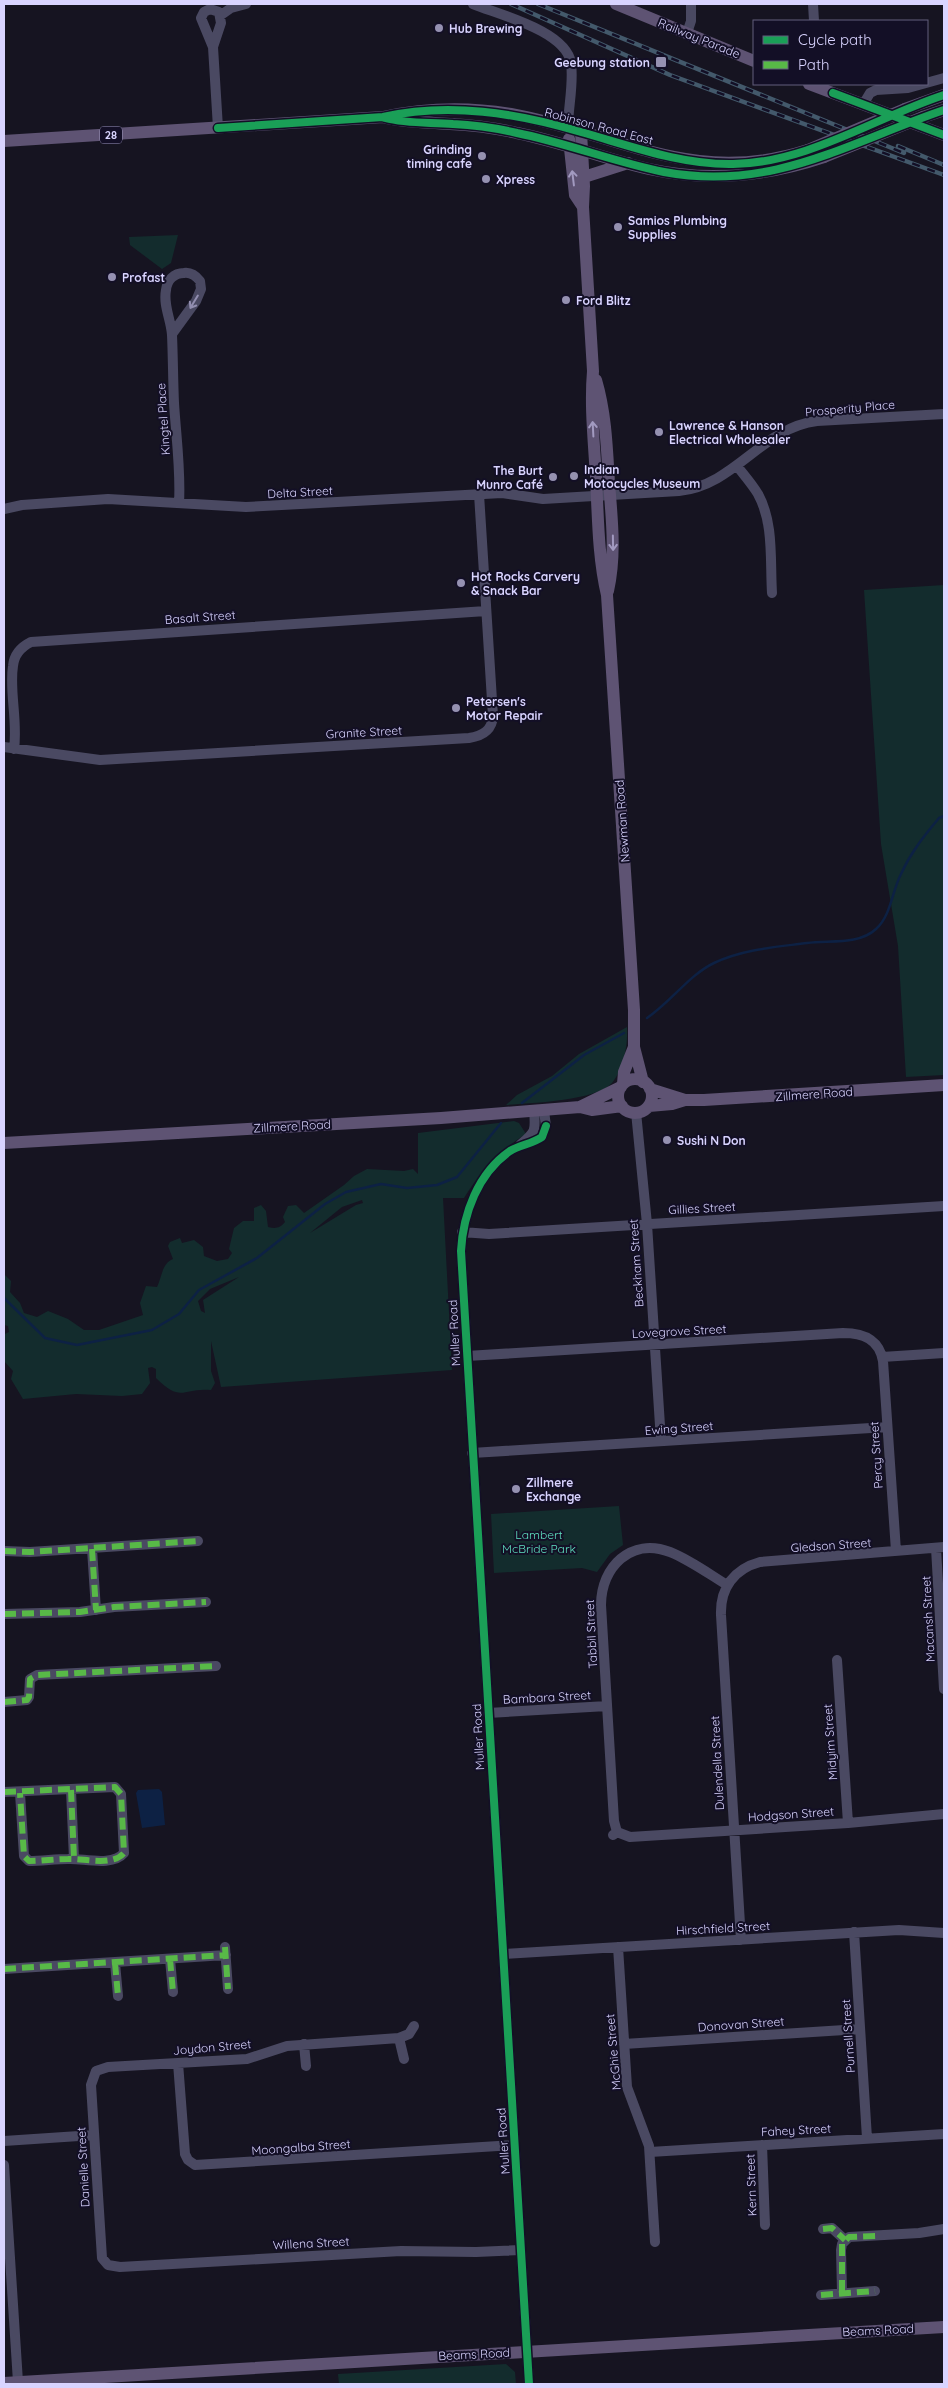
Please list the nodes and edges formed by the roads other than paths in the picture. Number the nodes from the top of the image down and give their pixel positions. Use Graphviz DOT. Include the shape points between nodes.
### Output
graph roads {
  1 [pos="246,4"];
  2 [pos="473,4"];
  3 [pos="616,4"];
  4 [pos="691,4"];
  5 [pos="813,4"];
  6 [pos="221,15"];
  7 [pos="814,20"];
  8 [pos="686,33"];
  9 [pos="213,47"];
  10 [pos="753,61"];
  11 [pos="944,78"];
  12 [pos="928,82"];
  13 [pos="814,85"];
  14 [pos="919,85"];
  15 [pos="944,95"];
  16 [pos="864,103"];
  17 [pos="944,110"];
  18 [pos="383,117"];
  19 [pos="218,128"];
  20 [pos="568,128"];
  21 [pos="582,132"];
  22 [pos="944,135"];
  23 [pos="4,141"];
  24 [pos="569,147"];
  25 [pos="582,150"];
  26 [pos="628,163"];
  27 [pos="584,177"];
  28 [pos="583,207"];
  29 [pos="172,334"];
  30 [pos="944,414"];
  31 [pos="737,466"];
  32 [pos="479,494"];
  33 [pos="604,495"];
  34 [pos="179,503"];
  35 [pos="4,509"];
  36 [pos="772,593"];
  37 [pos="486,611"];
  38 [pos="9,748"];
  39 [pos="634,1047"];
  40 [pos="647,1085"];
  41 [pos="944,1085"];
  42 [pos="622,1086"];
  43 [pos="685,1100"];
  44 [pos="622,1106"];
  45 [pos="649,1106"];
  46 [pos="580,1107"];
  47 [pos="539,1111"];
  48 [pos="636,1112"];
  49 [pos="4,1143"];
  50 [pos="944,1206"];
  51 [pos="646,1224"];
  52 [pos="462,1232"];
  53 [pos="654,1345"];
  54 [pos="944,1353"];
  55 [pos="467,1356"];
  56 [pos="882,1356"];
  57 [pos="887,1427"];
  58 [pos="661,1441"];
  59 [pos="472,1453"];
  60 [pos="198,1541"];
  61 [pos="940,1548"];
  62 [pos="92,1549"];
  63 [pos="4,1551"];
  64 [pos="896,1551"];
  65 [pos="727,1585"];
  66 [pos="206,1602"];
  67 [pos="96,1610"];
  68 [pos="4,1614"];
  69 [pos="837,1660"];
  70 [pos="216,1666"];
  71 [pos="944,1689"];
  72 [pos="4,1702"];
  73 [pos="606,1706"];
  74 [pos="488,1713"];
  75 [pos="71,1790"];
  76 [pos="4,1792"];
  77 [pos="20,1793"];
  78 [pos="944,1814"];
  79 [pos="848,1823"];
  80 [pos="734,1830"];
  81 [pos="614,1834"];
  82 [pos="74,1859"];
  83 [pos="854,1932"];
  84 [pos="944,1933"];
  85 [pos="741,1940"];
  86 [pos="618,1947"];
  87 [pos="503,1954"];
  88 [pos="170,1959"];
  89 [pos="115,1963"];
  90 [pos="4,1969"];
  91 [pos="228,1989"];
  92 [pos="173,1992"];
  93 [pos="118,1996"];
  94 [pos="414,2026"];
  95 [pos="860,2029"];
  96 [pos="399,2038"];
  97 [pos="304,2044"];
  98 [pos="624,2044"];
  99 [pos="404,2059"];
  100 [pos="178,2063"];
  101 [pos="306,2066"];
  102 [pos="96,2071"];
  103 [pos="944,2134"];
  104 [pos="94,2135"];
  105 [pos="866,2138"];
  106 [pos="4,2141"];
  107 [pos="515,2145"];
  108 [pos="762,2145"];
  109 [pos="650,2152"];
  110 [pos="4,2165"];
  111 [pos="4,2181"];
  112 [pos="765,2225"];
  113 [pos="823,2229"];
  114 [pos="944,2229"];
  115 [pos="845,2240"];
  116 [pos="655,2242"];
  117 [pos="521,2250"];
  118 [pos="104,2262"];
  119 [pos="7,2272"];
  120 [pos="875,2291"];
  121 [pos="842,2292"];
  122 [pos="821,2296"];
  123 [pos="944,2326"];
  124 [pos="527,2350"];
  125 [pos="18,2382"];
  126 [pos="4,2383"];
  127 [pos="529,2384"];
  1 -- 6 [label="street"];
  2 -- 20 [label="street, Newman Road" via="545,33 566,48 571,68"];
  3 -- 8 [label="main road, Railway Parade"];
  4 -- 8 [label="street" via="691,21"];
  5 -- 7 [label="street"];
  6 -- 9 [label="street"];
  6 -- 9 [label="street" via="210,9 201,14 201,22"];
  8 -- 10 [label="main road, Railway Parade"];
  9 -- 19 [label="street"];
  11 -- 12 [label="street"];
  13 -- 16 [label="main road"];
  14 -- 16 [label="street" via="876,90"];
  15 -- 21 [label="main road, Robinson Road East / 28, bridge" via="808,150 764,162 717,164 663,155"];
  16 -- 22 [label="main road"];
  17 -- 26 [label="main road, Robinson Road East / 28, bridge" via="824,157 776,171 721,176 682,174"];
  18 -- 19 [label="main road, Robinson Road East / 28"];
  18 -- 20 [label="main road, Robinson Road East / 28" via="403,113 480,110"];
  18 -- 24 [label="main road, Robinson Road East / 28" via="402,122 495,129"];
  19 -- 23 [label="main road, Robinson Road East / 28"];
  20 -- 21 [label="main road, Robinson Road East / 28"];
  20 -- 24 [label="main road, Newman Road"];
  21 -- 25 [label="main road, Newman Road"];
  24 -- 25 [label="main road, Robinson Road East / 28"];
  28 -- 24 [label="main road, Newman Road, one-way" via="575,194"];
  25 -- 26 [label="main road, Robinson Road East / 28"];
  25 -- 27 [label="main road, Newman Road"];
  26 -- 27 [label="main road"];
  27 -- 28 [label="main road, Newman Road"];
  28 -- 33 [label="main road, Newman Road" via="593,371 605,422"];
  29 -- 29 [label="street, Kingtel Place, one-way" via="167,318 167,284 177,274 191,273 200,281 200,292"];
  29 -- 34 [label="street, Kingtel Place"];
  30 -- 31 [label="street, Prosperity Place" via="808,422 774,437"];
  31 -- 33 [label="street, Prosperity Place" via="698,488"];
  31 -- 36 [label="street" via="758,494 766,513"];
  32 -- 33 [label="street, Delta Street" via="509,493 538,499"];
  32 -- 34 [label="street, Delta Street" via="257,507"];
  32 -- 37 [label="street, Granite Street"];
  33 -- 39 [label="main road, Newman Road" via="613,555 607,595"];
  34 -- 35 [label="street, Delta Street" via="108,500"];
  37 -- 38 [label="street, Basalt Street" via="31,642 17,653 12,666 16,725"];
  37 -- 38 [label="street, Granite Street" via="493,716 489,728 478,736 100,760"];
  39 -- 40 [label="main road, Newman Road"];
  39 -- 42 [label="main road, Newman Road"];
  40 -- 42 [label="main road" via="633,1080"];
  40 -- 43 [label="main road, Zillmere Road"];
  40 -- 45 [label="main road" via="652,1097"];
  41 -- 43 [label="main road, Zillmere Road"];
  42 -- 44 [label="main road" via="618,1097"];
  42 -- 46 [label="main road, Zillmere Road"];
  43 -- 45 [label="main road, Zillmere Road"];
  44 -- 46 [label="main road, Zillmere Road" via="592,1110"];
  44 -- 48 [label="main road"];
  45 -- 48 [label="main road"];
  46 -- 47 [label="main road, Zillmere Road"];
  47 -- 49 [label="main road, Zillmere Road"];
  47 -- 52 [label="street, Muller Road" via="546,1126 542,1138 504,1155 470,1204"];
  48 -- 51 [label="street, Beckham Street"];
  50 -- 51 [label="street, Gillies Street"];
  51 -- 52 [label="street, Gillies Street" via="489,1234"];
  51 -- 53 [label="street, Beckham Street"];
  52 -- 55 [label="street, Muller Road"];
  53 -- 55 [label="street, Lovegrove Street"];
  53 -- 56 [label="street, Lovegrove Street" via="850,1333 871,1339"];
  53 -- 58 [label="street, Beckham Street"];
  54 -- 56 [label="street"];
  55 -- 59 [label="street, Muller Road"];
  56 -- 57 [label="street, Percy Street"];
  57 -- 58 [label="street, Ewing Street"];
  57 -- 64 [label="street, Percy Street"];
  58 -- 59 [label="street, Ewing Street"];
  59 -- 74 [label="street, Muller Road"];
  60 -- 62 [label="street"];
  61 -- 64 [label="street, Gledson Street"];
  61 -- 71 [label="street, Macansh Street"];
  62 -- 63 [label="street"];
  62 -- 67 [label="street"];
  64 -- 65 [label="street, Gledson Street" via="760,1562 741,1570"];
  65 -- 73 [label="street, Tabbil Street" via="662,1550 636,1551 616,1563 606,1576 601,1596"];
  65 -- 80 [label="street, Dulendella Street" via="722,1595 721,1615"];
  66 -- 67 [label="street"];
  67 -- 68 [label="street"];
  69 -- 79 [label="street, Midyim Street"];
  70 -- 72 [label="street" via="34,1676 29,1681 28,1698"];
  73 -- 74 [label="street, Bambara Street"];
  73 -- 81 [label="street, Tabbil Street"];
  74 -- 87 [label="street, Muller Road"];
  75 -- 77 [label="street"];
  75 -- 82 [label="street"];
  75 -- 82 [label="street" via="111,1786 119,1789 125,1846 122,1855 115,1859"];
  76 -- 77 [label="street"];
  77 -- 82 [label="street" via="25,1859"];
  78 -- 79 [label="street, Hodgson Street"];
  79 -- 80 [label="street, Hodgson Street"];
  80 -- 81 [label="street, Hodgson Street" via="630,1837"];
  80 -- 85 [label="street, Dulendella Street"];
  83 -- 84 [label="street, Hirschfield Street" via="908,1930"];
  83 -- 85 [label="street, Hirschfield Street"];
  83 -- 95 [label="street, Purnell Street"];
  85 -- 86 [label="street, Hirschfield Street"];
  86 -- 87 [label="street, Hirschfield Street"];
  86 -- 98 [label="street, McGhie Street"];
  87 -- 107 [label="street, Muller Road"];
  88 -- 89 [label="street"];
  88 -- 91 [label="street" via="226,1951"];
  88 -- 92 [label="street"];
  89 -- 90 [label="street"];
  89 -- 93 [label="street"];
  94 -- 96 [label="street" via="409,2034"];
  95 -- 98 [label="street, Donovan Street"];
  95 -- 105 [label="street, Purnell Street"];
  96 -- 97 [label="street, Joydon Street"];
  96 -- 99 [label="street"];
  97 -- 100 [label="street, Joydon Street" via="281,2046 247,2059"];
  97 -- 101 [label="street"];
  98 -- 109 [label="street, McGhie Street" via="629,2093"];
  100 -- 102 [label="street, Joydon Street" via="108,2067"];
  100 -- 107 [label="street, Moongalba Street" via="185,2154 195,2165"];
  102 -- 104 [label="street, Danielle Street" via="92,2082"];
  103 -- 105 [label="street, Fahey Street"];
  104 -- 106 [label="street"];
  104 -- 118 [label="street, Danielle Street"];
  105 -- 108 [label="street, Fahey Street"];
  107 -- 117 [label="street, Muller Road"];
  108 -- 109 [label="street, Fahey Street"];
  108 -- 112 [label="street, Kern Street"];
  109 -- 116 [label="street, McGhie Street"];
  110 -- 111 [label="street"];
  111 -- 119 [label="street"];
  113 -- 115 [label="street" via="832,2228"];
  114 -- 115 [label="street" via="849,2237"];
  115 -- 121 [label="street" via="841,2250"];
  117 -- 118 [label="street, Willena Street" via="401,2251 120,2267"];
  117 -- 124 [label="street, Muller Road"];
  119 -- 125 [label="street"];
  120 -- 121 [label="street"];
  121 -- 122 [label="street"];
  123 -- 124 [label="main road, Beams Road"];
  124 -- 125 [label="main road, Beams Road"];
  124 -- 127 [label="street, Muller Road"];
  125 -- 126 [label="main road, Beams Road"];
}
